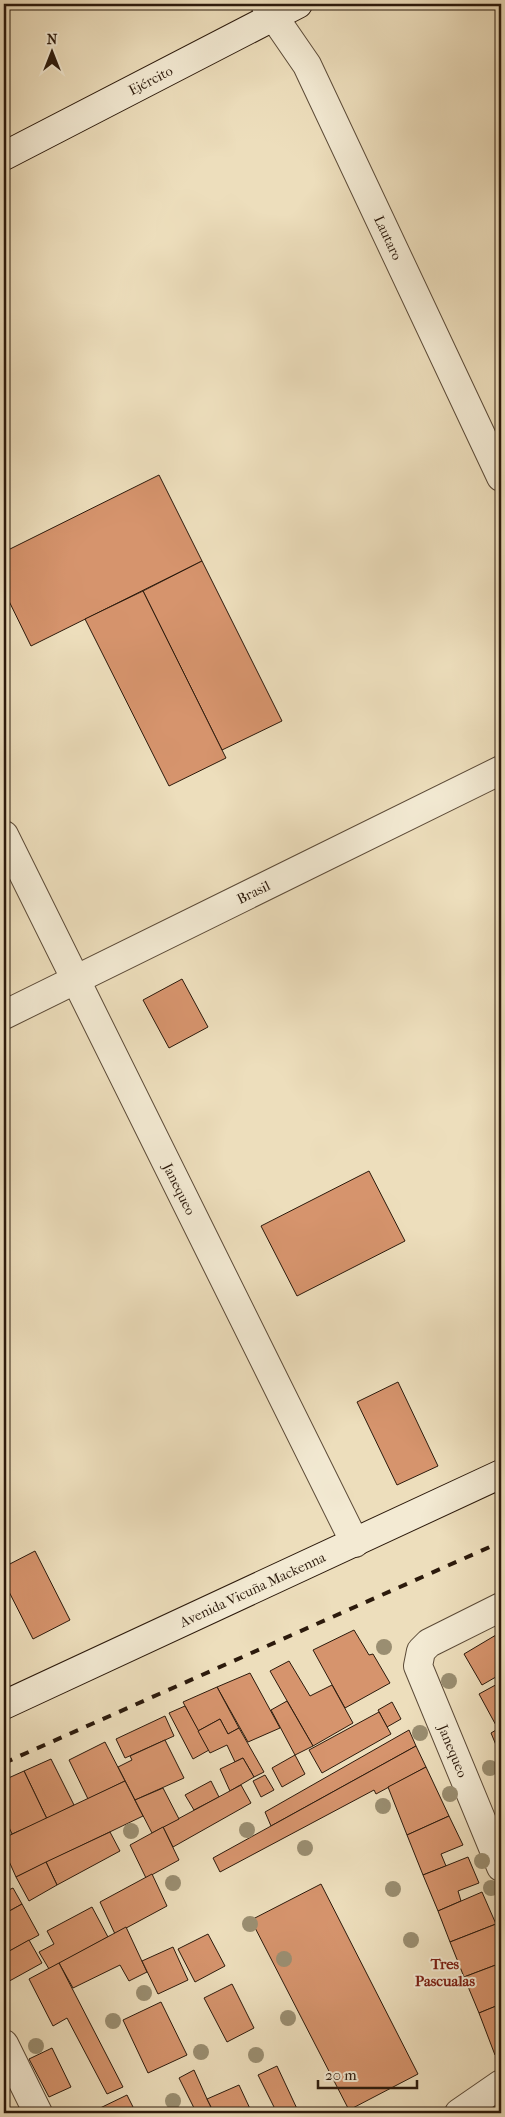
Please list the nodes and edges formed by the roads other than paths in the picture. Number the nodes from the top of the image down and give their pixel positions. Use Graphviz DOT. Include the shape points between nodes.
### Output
graph roads {
  1 [pos="298,4"];
  2 [pos="269,10"];
  3 [pos="4,156"];
  4 [pos="501,477"];
  5 [pos="501,770"];
  6 [pos="4,835"];
  7 [pos="76,980"];
  8 [pos="4,1015"];
  9 [pos="501,1474"];
  10 [pos="355,1543"];
  11 [pos="501,1607"];
  12 [pos="4,1705"];
  13 [pos="501,1867"];
  14 [pos="4,2044"];
  15 [pos="501,2084"];
  16 [pos="38,2113"];
  17 [pos="459,2113"];
  1 -- 2 [label="street, Ejército"];
  2 -- 3 [label="street, Ejército"];
  2 -- 4 [label="street, Lautaro" via="307,65"];
  5 -- 7 [label="street, Brasil"];
  6 -- 7 [label="street, Janequeo"];
  7 -- 8 [label="street, Brasil"];
  7 -- 10 [label="street, Janequeo"];
  9 -- 10 [label="street, Avenida Vicuña Mackenna"];
  10 -- 12 [label="street, Avenida Vicuña Mackenna"];
  11 -- 13 [label="street, Janequeo" via="436,1639 421,1651 418,1669"];
  14 -- 16 [label="street"];
  15 -- 17 [label="street"];
}
